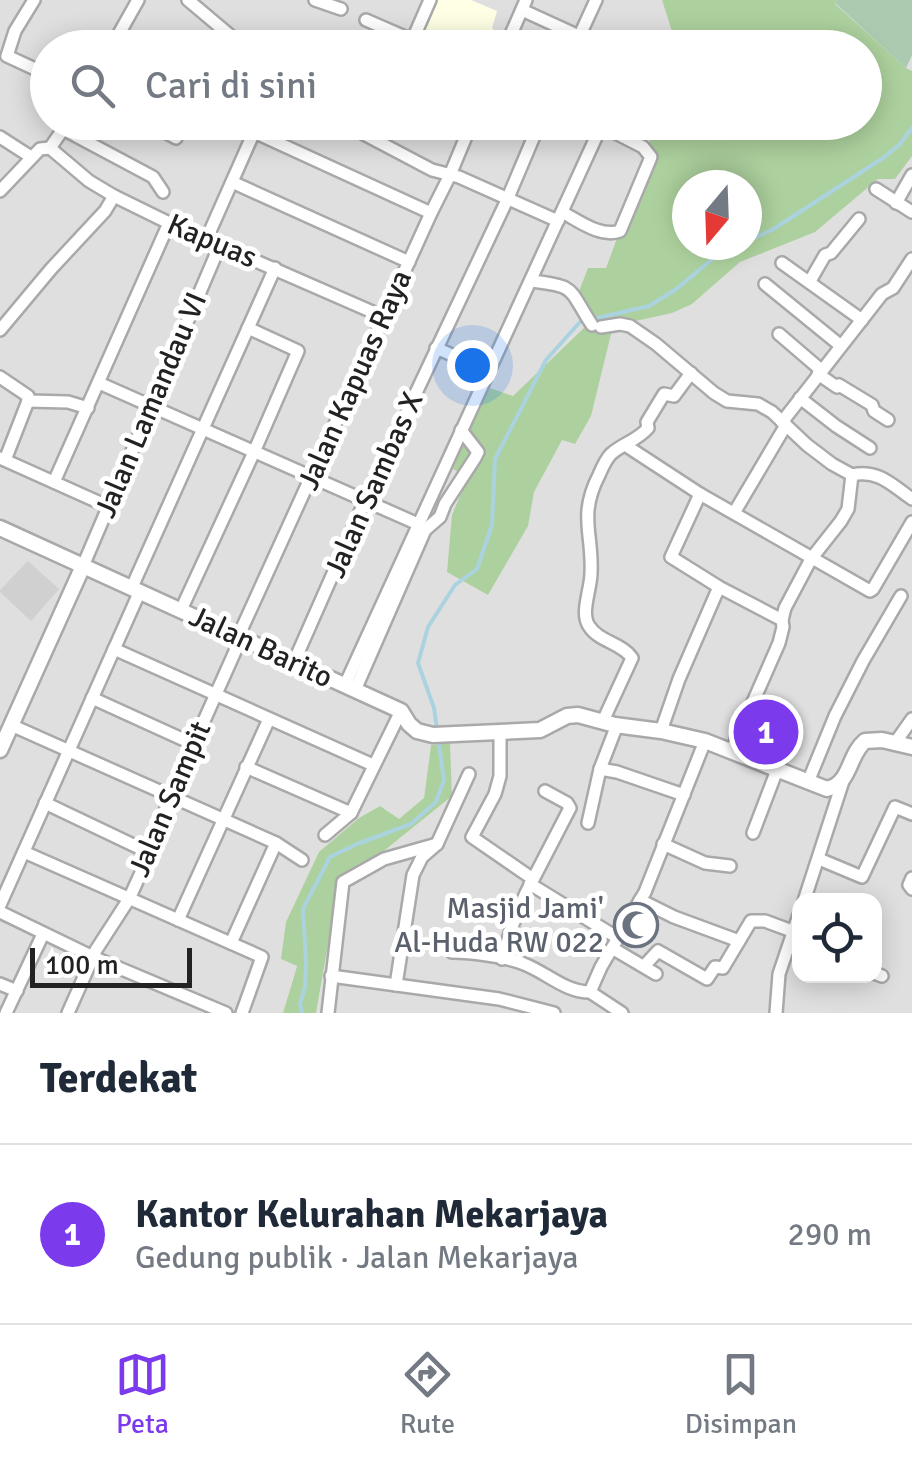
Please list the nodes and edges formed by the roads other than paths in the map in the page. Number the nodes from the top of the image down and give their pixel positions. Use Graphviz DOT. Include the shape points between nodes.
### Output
graph roads {
  1 [pos="34,0"];
  2 [pos="138,0"];
  3 [pos="188,0"];
  4 [pos="315,0"];
  5 [pos="596,0"];
  6 [pos="426,1"];
  7 [pos="524,5"];
  8 [pos="341,9"];
  9 [pos="366,20"];
  10 [pos="121,30"];
  11 [pos="223,30"];
  12 [pos="384,30"];
  13 [pos="415,30"];
  14 [pos="513,30"];
  15 [pos="572,30"];
  16 [pos="582,30"];
  17 [pos="3,55"];
  18 [pos="30,67"];
  19 [pos="0,136"];
  20 [pos="56,140"];
  21 [pos="90,140"];
  22 [pos="250,140"];
  23 [pos="271,140"];
  24 [pos="375,140"];
  25 [pos="465,140"];
  26 [pos="532,140"];
  27 [pos="595,140"];
  28 [pos="630,140"];
  29 [pos="50,148"];
  30 [pos="31,157"];
  31 [pos="450,175"];
  32 [pos="912,175"];
  33 [pos="232,182"];
  34 [pos="876,189"];
  35 [pos="0,191"];
  36 [pos="163,192"];
  37 [pos="114,196"];
  38 [pos="507,200"];
  39 [pos="896,202"];
  40 [pos="912,212"];
  41 [pos="431,213"];
  42 [pos="560,216"];
  43 [pos="859,219"];
  44 [pos="170,223"];
  45 [pos="207,238"];
  46 [pos="220,245"];
  47 [pos="912,259"];
  48 [pos="408,262"];
  49 [pos="782,262"];
  50 [pos="275,268"];
  51 [pos="531,281"];
  52 [pos="810,281"];
  53 [pos="765,284"];
  54 [pos="384,318"];
  55 [pos="862,320"];
  56 [pos="248,328"];
  57 [pos="0,330"];
  58 [pos="779,334"];
  59 [pos="841,346"];
  60 [pos="436,348"];
  61 [pos="488,371"];
  62 [pos="820,372"];
  63 [pos="691,373"];
  64 [pos="0,377"];
  65 [pos="98,383"];
  66 [pos="800,398"];
  67 [pos="28,401"];
  68 [pos="152,406"];
  69 [pos="88,408"];
  70 [pos="888,420"];
  71 [pos="784,424"];
  72 [pos="204,430"];
  73 [pos="461,430"];
  74 [pos="624,445"];
  75 [pos="870,448"];
  76 [pos="254,452"];
  77 [pos="2,459"];
  78 [pos="852,475"];
  79 [pos="311,478"];
  80 [pos="54,482"];
  81 [pos="700,494"];
  82 [pos="912,499"];
  83 [pos="365,501"];
  84 [pos="108,506"];
  85 [pos="734,513"];
  86 [pos="912,522"];
  87 [pos="418,524"];
  88 [pos="0,528"];
  89 [pos="811,558"];
  90 [pos="83,566"];
  91 [pos="719,587"];
  92 [pos="136,589"];
  93 [pos="901,596"];
  94 [pos="181,610"];
  95 [pos="782,620"];
  96 [pos="239,638"];
  97 [pos="114,649"];
  98 [pos="294,662"];
  99 [pos="350,688"];
  100 [pos="214,694"];
  101 [pos="92,698"];
  102 [pos="401,711"];
  103 [pos="269,719"];
  104 [pos="912,719"];
  105 [pos="610,723"];
  106 [pos="11,726"];
  107 [pos="661,731"];
  108 [pos="500,732"];
  109 [pos="705,741"];
  110 [pos="895,743"];
  111 [pos="193,744"];
  112 [pos="912,748"];
  113 [pos="0,750"];
  114 [pos="68,751"];
  115 [pos="731,752"];
  116 [pos="373,766"];
  117 [pos="246,767"];
  118 [pos="600,769"];
  119 [pos="777,770"];
  120 [pos="469,774"];
  121 [pos="843,781"];
  122 [pos="808,782"];
  123 [pos="544,791"];
  124 [pos="684,795"];
  125 [pos="170,798"];
  126 [pos="45,804"];
  127 [pos="350,813"];
  128 [pos="912,814"];
  129 [pos="224,820"];
  130 [pos="588,823"];
  131 [pos="753,833"];
  132 [pos="324,835"];
  133 [pos="276,843"];
  134 [pos="437,844"];
  135 [pos="664,844"];
  136 [pos="24,852"];
  137 [pos="150,853"];
  138 [pos="820,858"];
  139 [pos="384,859"];
  140 [pos="302,860"];
  141 [pos="730,866"];
  142 [pos="416,868"];
  143 [pos="912,878"];
  144 [pos="532,881"];
  145 [pos="912,889"];
  146 [pos="807,893"];
  147 [pos="128,899"];
  148 [pos="640,900"];
  149 [pos="0,904"];
  150 [pos="0,912"];
  151 [pos="178,920"];
  152 [pos="792,931"];
  153 [pos="43,934"];
  154 [pos="738,940"];
  155 [pos="792,942"];
  156 [pos="615,943"];
  157 [pos="231,944"];
  158 [pos="452,952"];
  159 [pos="93,956"];
  160 [pos="502,959"];
  161 [pos="645,965"];
  162 [pos="656,974"];
  163 [pos="331,976"];
  164 [pos="0,984"];
  165 [pos="396,986"];
  166 [pos="17,991"];
  167 [pos="590,992"];
  168 [pos="6,1013"];
  169 [pos="68,1013"];
  170 [pos="226,1013"];
  171 [pos="242,1013"];
  172 [pos="328,1013"];
  173 [pos="552,1013"];
  174 [pos="622,1013"];
  175 [pos="776,1013"];
  1 -- 17 [label="street"];
  2 -- 10 [label="street"];
  3 -- 11 [label="street"];
  4 -- 8 [label="street"];
  5 -- 16 [label="street"];
  6 -- 13 [label="street"];
  7 -- 14 [label="street"];
  7 -- 15 [label="street"];
  9 -- 12 [label="street"];
  17 -- 18 [label="street"];
  19 -- 30 [label="street"];
  20 -- 29 [label="street"];
  21 -- 36 [label="street" via="153,177"];
  22 -- 33 [label="street"];
  23 -- 41 [label="street"];
  24 -- 31 [label="street"];
  25 -- 31 [label="street, Jalan Kapuas Raya"];
  26 -- 38 [label="street, Jalan Sambas X"];
  27 -- 42 [label="street"];
  28 -- 42 [label="street" via="651,157 620,231 605,233"];
  29 -- 30 [label="street"];
  29 -- 37 [label="street, Kapuas"];
  30 -- 35 [label="street"];
  31 -- 38 [label="street"];
  31 -- 41 [label="street, Jalan Kapuas Raya"];
  32 -- 39 [label="street"];
  33 -- 45 [label="street"];
  33 -- 48 [label="street"];
  34 -- 39 [label="street"];
  37 -- 44 [label="street, Kapuas"];
  37 -- 57 [label="street"];
  38 -- 42 [label="street"];
  38 -- 60 [label="street, Jalan Sambas X"];
  39 -- 40 [label="street"];
  41 -- 48 [label="street, Jalan Kapuas Raya"];
  42 -- 51 [label="street"];
  43 -- 52 [label="street"];
  44 -- 45 [label="street, Kapuas"];
  44 -- 65 [label="street"];
  45 -- 46 [label="street, Kapuas"];
  46 -- 50 [label="street, Kapuas"];
  46 -- 68 [label="street, Jalan Lamandau VI"];
  47 -- 55 [label="street"];
  48 -- 54 [label="street, Jalan Kapuas Raya"];
  49 -- 52 [label="street"];
  50 -- 54 [label="street, Kapuas"];
  50 -- 56 [label="street"];
  51 -- 61 [label="street"];
  51 -- 63 [label="street" via="562,284 597,326 630,326"];
  52 -- 55 [label="street"];
  53 -- 59 [label="street"];
  54 -- 79 [label="street, Jalan Kapuas Raya"];
  55 -- 59 [label="street"];
  56 -- 72 [label="street"];
  56 -- 76 [label="street" via="298,351"];
  58 -- 62 [label="street"];
  59 -- 62 [label="street"];
  60 -- 61 [label="street"];
  60 -- 83 [label="street, Jalan Sambas X"];
  61 -- 73 [label="street"];
  62 -- 66 [label="street"];
  62 -- 70 [label="street"];
  63 -- 71 [label="street" via="727,401 758,404"];
  63 -- 74 [label="street" via="674,396 664,394 643,434"];
  64 -- 67 [label="street"];
  65 -- 68 [label="street"];
  65 -- 69 [label="street"];
  66 -- 71 [label="street"];
  66 -- 75 [label="street"];
  67 -- 69 [label="street"];
  67 -- 77 [label="street"];
  68 -- 72 [label="street"];
  68 -- 84 [label="street, Jalan Lamandau VI"];
  69 -- 80 [label="street"];
  71 -- 78 [label="street"];
  71 -- 85 [label="street"];
  72 -- 76 [label="street"];
  72 -- 92 [label="street"];
  73 -- 87 [label="street"];
  73 -- 99 [label="street" via="478,452 440,517 425,530"];
  74 -- 81 [label="street"];
  74 -- 105 [label="street" via="611,454 592,489 586,526 592,568 586,622 632,658"];
  76 -- 79 [label="street"];
  76 -- 94 [label="street"];
  77 -- 80 [label="street"];
  78 -- 82 [label="street" via="874,474"];
  78 -- 89 [label="street" via="848,509"];
  79 -- 83 [label="street"];
  79 -- 96 [label="street, Jalan Kapuas Raya"];
  80 -- 84 [label="street"];
  81 -- 85 [label="street"];
  81 -- 91 [label="street" via="671,557"];
  83 -- 87 [label="street"];
  83 -- 98 [label="street, Jalan Sambas X"];
  84 -- 90 [label="street, Jalan Lamandau VI"];
  85 -- 89 [label="street"];
  86 -- 89 [label="street" via="871,591"];
  87 -- 99 [label="street"];
  88 -- 90 [label="street, Jalan Barito"];
  89 -- 95 [label="street"];
  90 -- 92 [label="street, Jalan Barito"];
  90 -- 106 [label="street"];
  91 -- 95 [label="street"];
  91 -- 107 [label="street"];
  92 -- 94 [label="street, Jalan Barito"];
  92 -- 97 [label="street"];
  93 -- 122 [label="street" via="863,660"];
  94 -- 96 [label="street, Jalan Barito"];
  95 -- 115 [label="street" via="779,643"];
  96 -- 98 [label="street, Jalan Barito"];
  96 -- 100 [label="street, Jalan Sampit"];
  97 -- 100 [label="street"];
  97 -- 101 [label="street"];
  98 -- 99 [label="street, Jalan Barito"];
  99 -- 102 [label="street, Jalan Barito"];
  100 -- 103 [label="street"];
  100 -- 111 [label="street, Jalan Sampit"];
  101 -- 111 [label="street"];
  101 -- 114 [label="street"];
  102 -- 108 [label="street, Jalan Barito" via="417,731 439,736"];
  102 -- 116 [label="street"];
  103 -- 116 [label="street"];
  103 -- 117 [label="street"];
  104 -- 110 [label="street"];
  105 -- 107 [label="street"];
  105 -- 108 [label="street" via="578,715 540,730"];
  105 -- 118 [label="street"];
  106 -- 113 [label="street"];
  106 -- 114 [label="street"];
  107 -- 109 [label="street"];
  108 -- 144 [label="street" via="500,776 472,837"];
  109 -- 115 [label="street"];
  109 -- 124 [label="street"];
  110 -- 112 [label="street"];
  110 -- 121 [label="street" via="860,744"];
  111 -- 125 [label="street, Jalan Sampit"];
  114 -- 125 [label="street"];
  114 -- 126 [label="street"];
  115 -- 119 [label="street"];
  116 -- 127 [label="street"];
  117 -- 127 [label="street"];
  117 -- 129 [label="street"];
  118 -- 124 [label="street"];
  118 -- 130 [label="street"];
  119 -- 122 [label="street"];
  119 -- 131 [label="street"];
  120 -- 134 [label="street"];
  121 -- 122 [label="street" via="827,789"];
  121 -- 138 [label="street"];
  123 -- 144 [label="street" via="570,808"];
  124 -- 135 [label="street"];
  125 -- 129 [label="street"];
  125 -- 137 [label="street, Jalan Sampit"];
  126 -- 136 [label="street"];
  126 -- 137 [label="street"];
  127 -- 132 [label="street"];
  128 -- 138 [label="street" via="895,807 862,877"];
  129 -- 133 [label="street"];
  129 -- 151 [label="street"];
  133 -- 140 [label="street"];
  133 -- 157 [label="street"];
  134 -- 139 [label="street"];
  134 -- 142 [label="street"];
  135 -- 141 [label="street" via="702,862"];
  135 -- 148 [label="street"];
  136 -- 147 [label="street"];
  136 -- 149 [label="street"];
  137 -- 147 [label="street, Jalan Sampit"];
  138 -- 146 [label="street"];
  139 -- 142 [label="street"];
  139 -- 163 [label="street" via="343,882"];
  142 -- 165 [label="street"];
  143 -- 145 [label="street"];
  144 -- 156 [label="street"];
  144 -- 160 [label="street"];
  147 -- 151 [label="street"];
  147 -- 159 [label="street, Jalan Sampit"];
  148 -- 154 [label="street"];
  148 -- 156 [label="street"];
  150 -- 153 [label="street"];
  151 -- 157 [label="street"];
  152 -- 154 [label="street" via="756,919"];
  153 -- 159 [label="street"];
  153 -- 166 [label="street"];
  154 -- 161 [label="street" via="723,968 715,967 706,979 658,952"];
  155 -- 175 [label="street" via="779,974"];
  156 -- 161 [label="street"];
  156 -- 167 [label="street"];
  157 -- 171 [label="street" via="262,957"];
  158 -- 160 [label="street"];
  159 -- 169 [label="street, Jalan Sampit"];
  159 -- 170 [label="street"];
  160 -- 167 [label="street"];
  161 -- 162 [label="street"];
  163 -- 165 [label="street"];
  163 -- 172 [label="street"];
  164 -- 166 [label="street"];
  165 -- 173 [label="street"];
  166 -- 168 [label="street"];
  167 -- 174 [label="street"];
}
